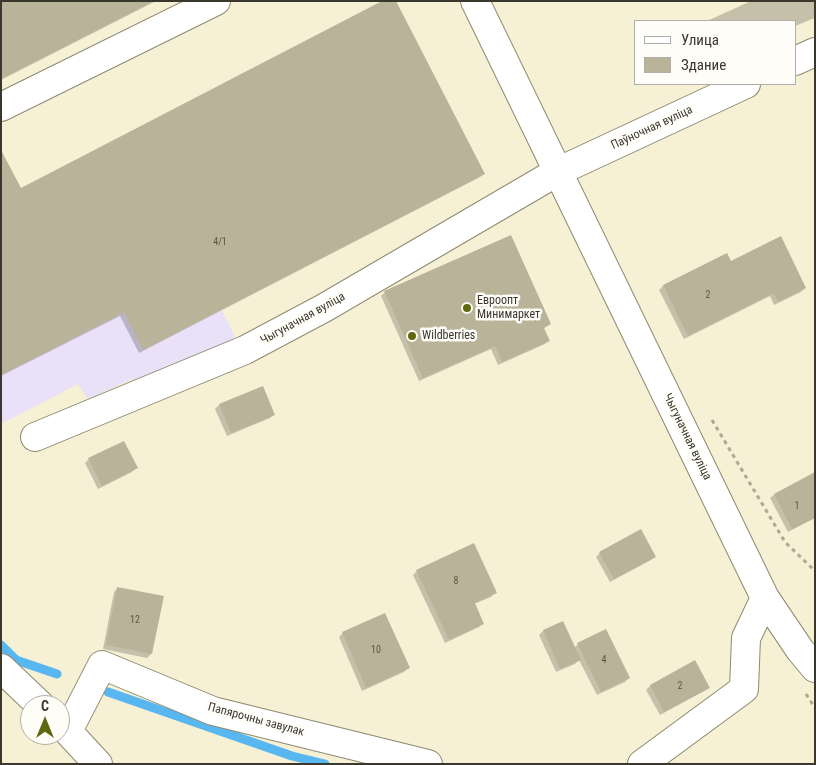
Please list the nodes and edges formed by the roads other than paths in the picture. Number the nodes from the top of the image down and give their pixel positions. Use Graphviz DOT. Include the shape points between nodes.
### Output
graph roads {
  1 [pos="216,1"];
  2 [pos="475,1"];
  3 [pos="815,52"];
  4 [pos="796,61"];
  5 [pos="744,85"];
  6 [pos="1,107"];
  7 [pos="557,172"];
  8 [pos="35,437"];
  9 [pos="765,598"];
  10 [pos="1,668"];
  11 [pos="815,668"];
  12 [pos="29,695"];
  13 [pos="70,717"];
  14 [pos="70,734"];
  15 [pos="98,764"];
  16 [pos="428,764"];
  17 [pos="642,764"];
  1 -- 6 [label="street"];
  2 -- 7 [label="street, Чыгуначная вуліца"];
  3 -- 4 [label="street"];
  5 -- 7 [label="street, Паўночная вуліца"];
  7 -- 8 [label="street, Чыгуначная вуліца" via="324,308 245,350"];
  7 -- 9 [label="street, Чыгуначная вуліца"];
  9 -- 11 [label="street, Чыгуначная вуліца"];
  9 -- 17 [label="street" via="746,638 744,689"];
  10 -- 12 [label="street"];
  13 -- 16 [label="street, Папярочны завулак" via="102,665 213,711"];
  14 -- 15 [label="street"];
}
